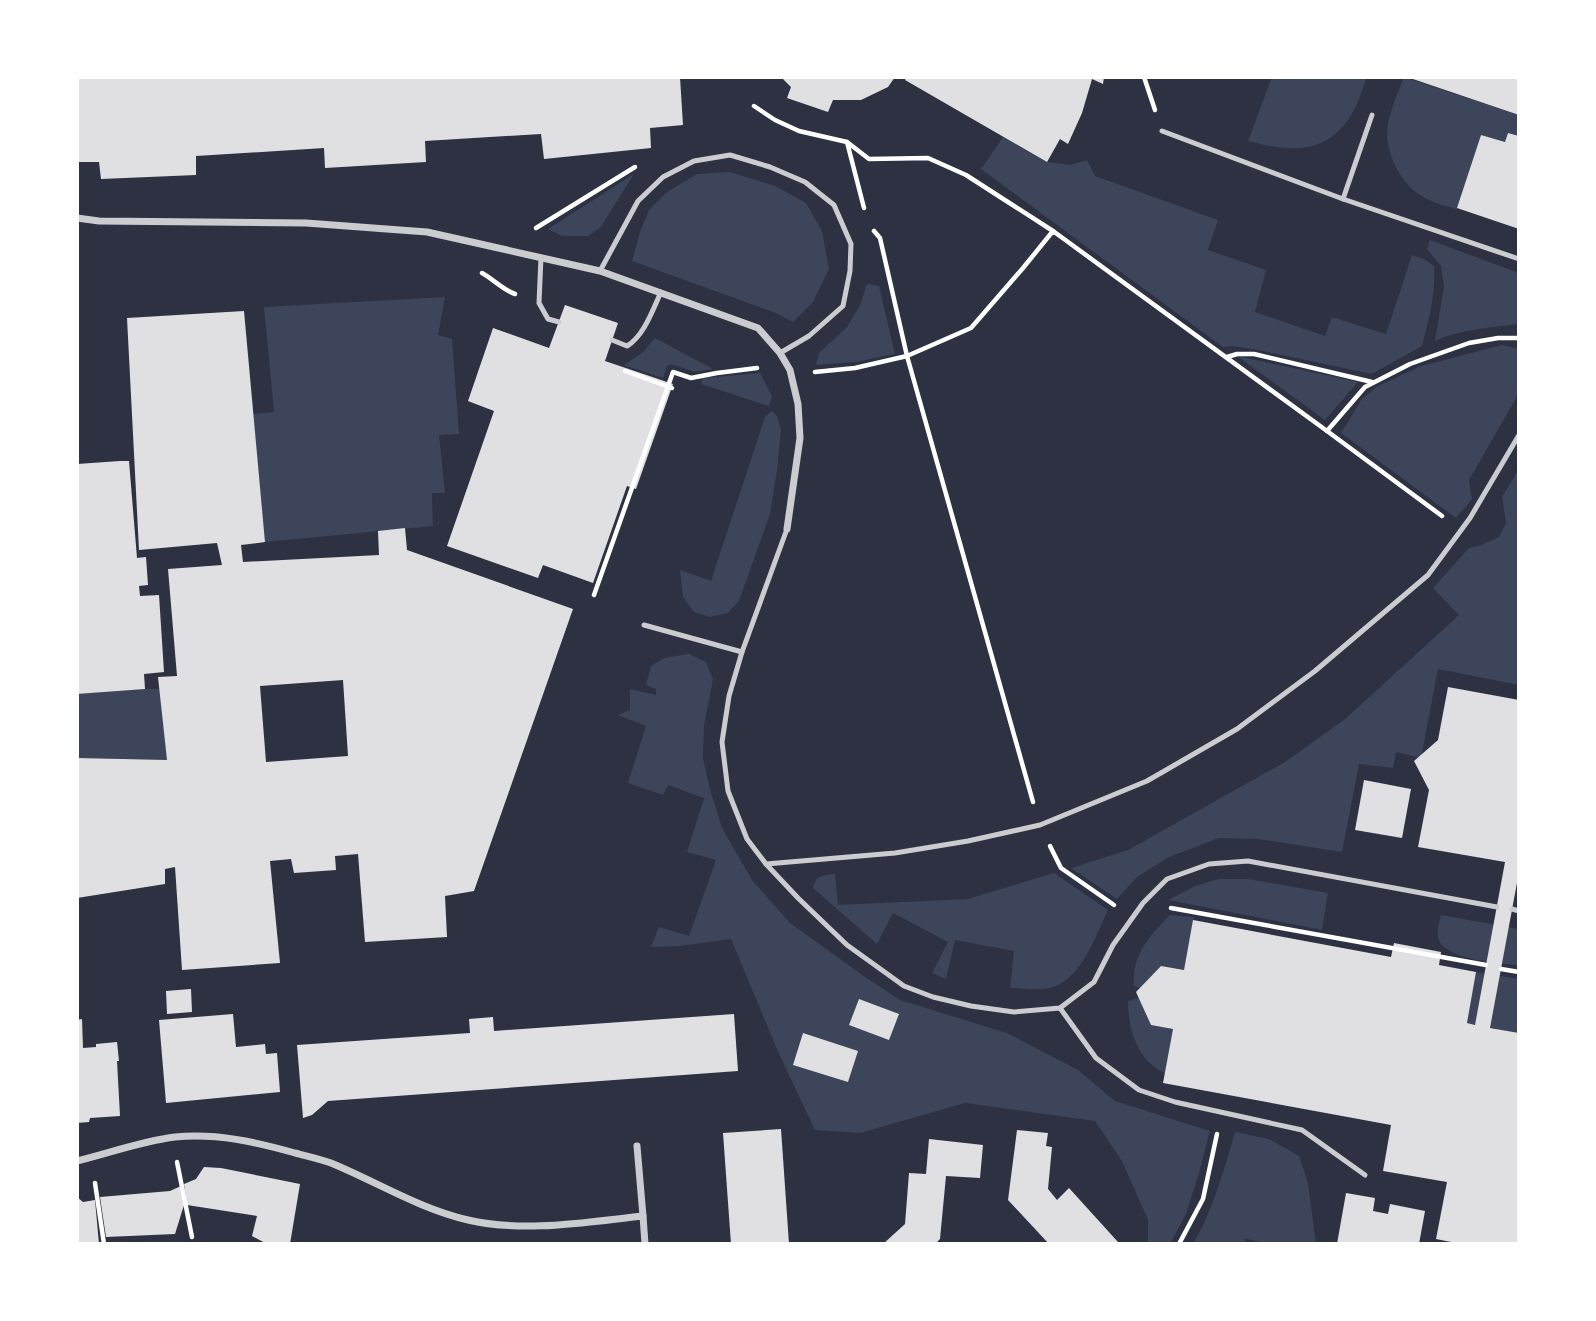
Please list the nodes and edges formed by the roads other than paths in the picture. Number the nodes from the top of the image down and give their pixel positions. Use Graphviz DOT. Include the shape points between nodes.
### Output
graph roads {
  1 [pos="1372,115"];
  2 [pos="1162,131"];
  3 [pos="1343,199"];
  4 [pos="77,218"];
  5 [pos="541,257"];
  6 [pos="1519,259"];
  7 [pos="600,271"];
  8 [pos="661,292"];
  9 [pos="559,322"];
  10 [pos="612,340"];
  11 [pos="780,353"];
  12 [pos="1519,436"];
  13 [pos="787,529"];
  14 [pos="644,625"];
  15 [pos="742,652"];
  16 [pos="766,864"];
  17 [pos="1497,907"];
  18 [pos="1060,1008"];
  19 [pos="637,1146"];
  20 [pos="77,1161"];
  21 [pos="1364,1175"];
  22 [pos="643,1216"];
  23 [pos="646,1244"];
  1 -- 3 [label="lane"];
  2 -- 3 [label="lane"];
  3 -- 6 [label="lane"];
  4 -- 5 [label="street" via="384,228 427,232"];
  5 -- 7 [label="street"];
  5 -- 9 [label="lane" via="539,303 548,318"];
  7 -- 8 [label="street"];
  7 -- 11 [label="lane" via="638,201 663,177 694,162 730,155 805,182 834,205 851,244 850,271 843,306 809,337"];
  8 -- 10 [label="lane" via="633,342 627,346"];
  8 -- 11 [label="street" via="758,328"];
  11 -- 13 [label="street" via="790,370 800,438"];
  12 -- 16 [label="lane" via="1470,518 1428,575 1315,671 1237,729 1147,781 1040,825 968,841 895,853"];
  13 -- 15 [label="lane"];
  14 -- 15 [label="lane"];
  15 -- 16 [label="lane" via="722,742 728,791 747,839"];
  16 -- 18 [label="lane" via="847,945 904,986 933,997 1014,1012"];
  17 -- 18 [label="lane" via="1248,861 1209,864 1167,879 1113,945 1094,982"];
  18 -- 21 [label="lane" via="1097,1058 1139,1090 1302,1130"];
  19 -- 22 [label="street"];
  20 -- 22 [label="street" via="174,1137 215,1136 329,1162 431,1209 470,1220 541,1226"];
  22 -- 23 [label="street"];
}
